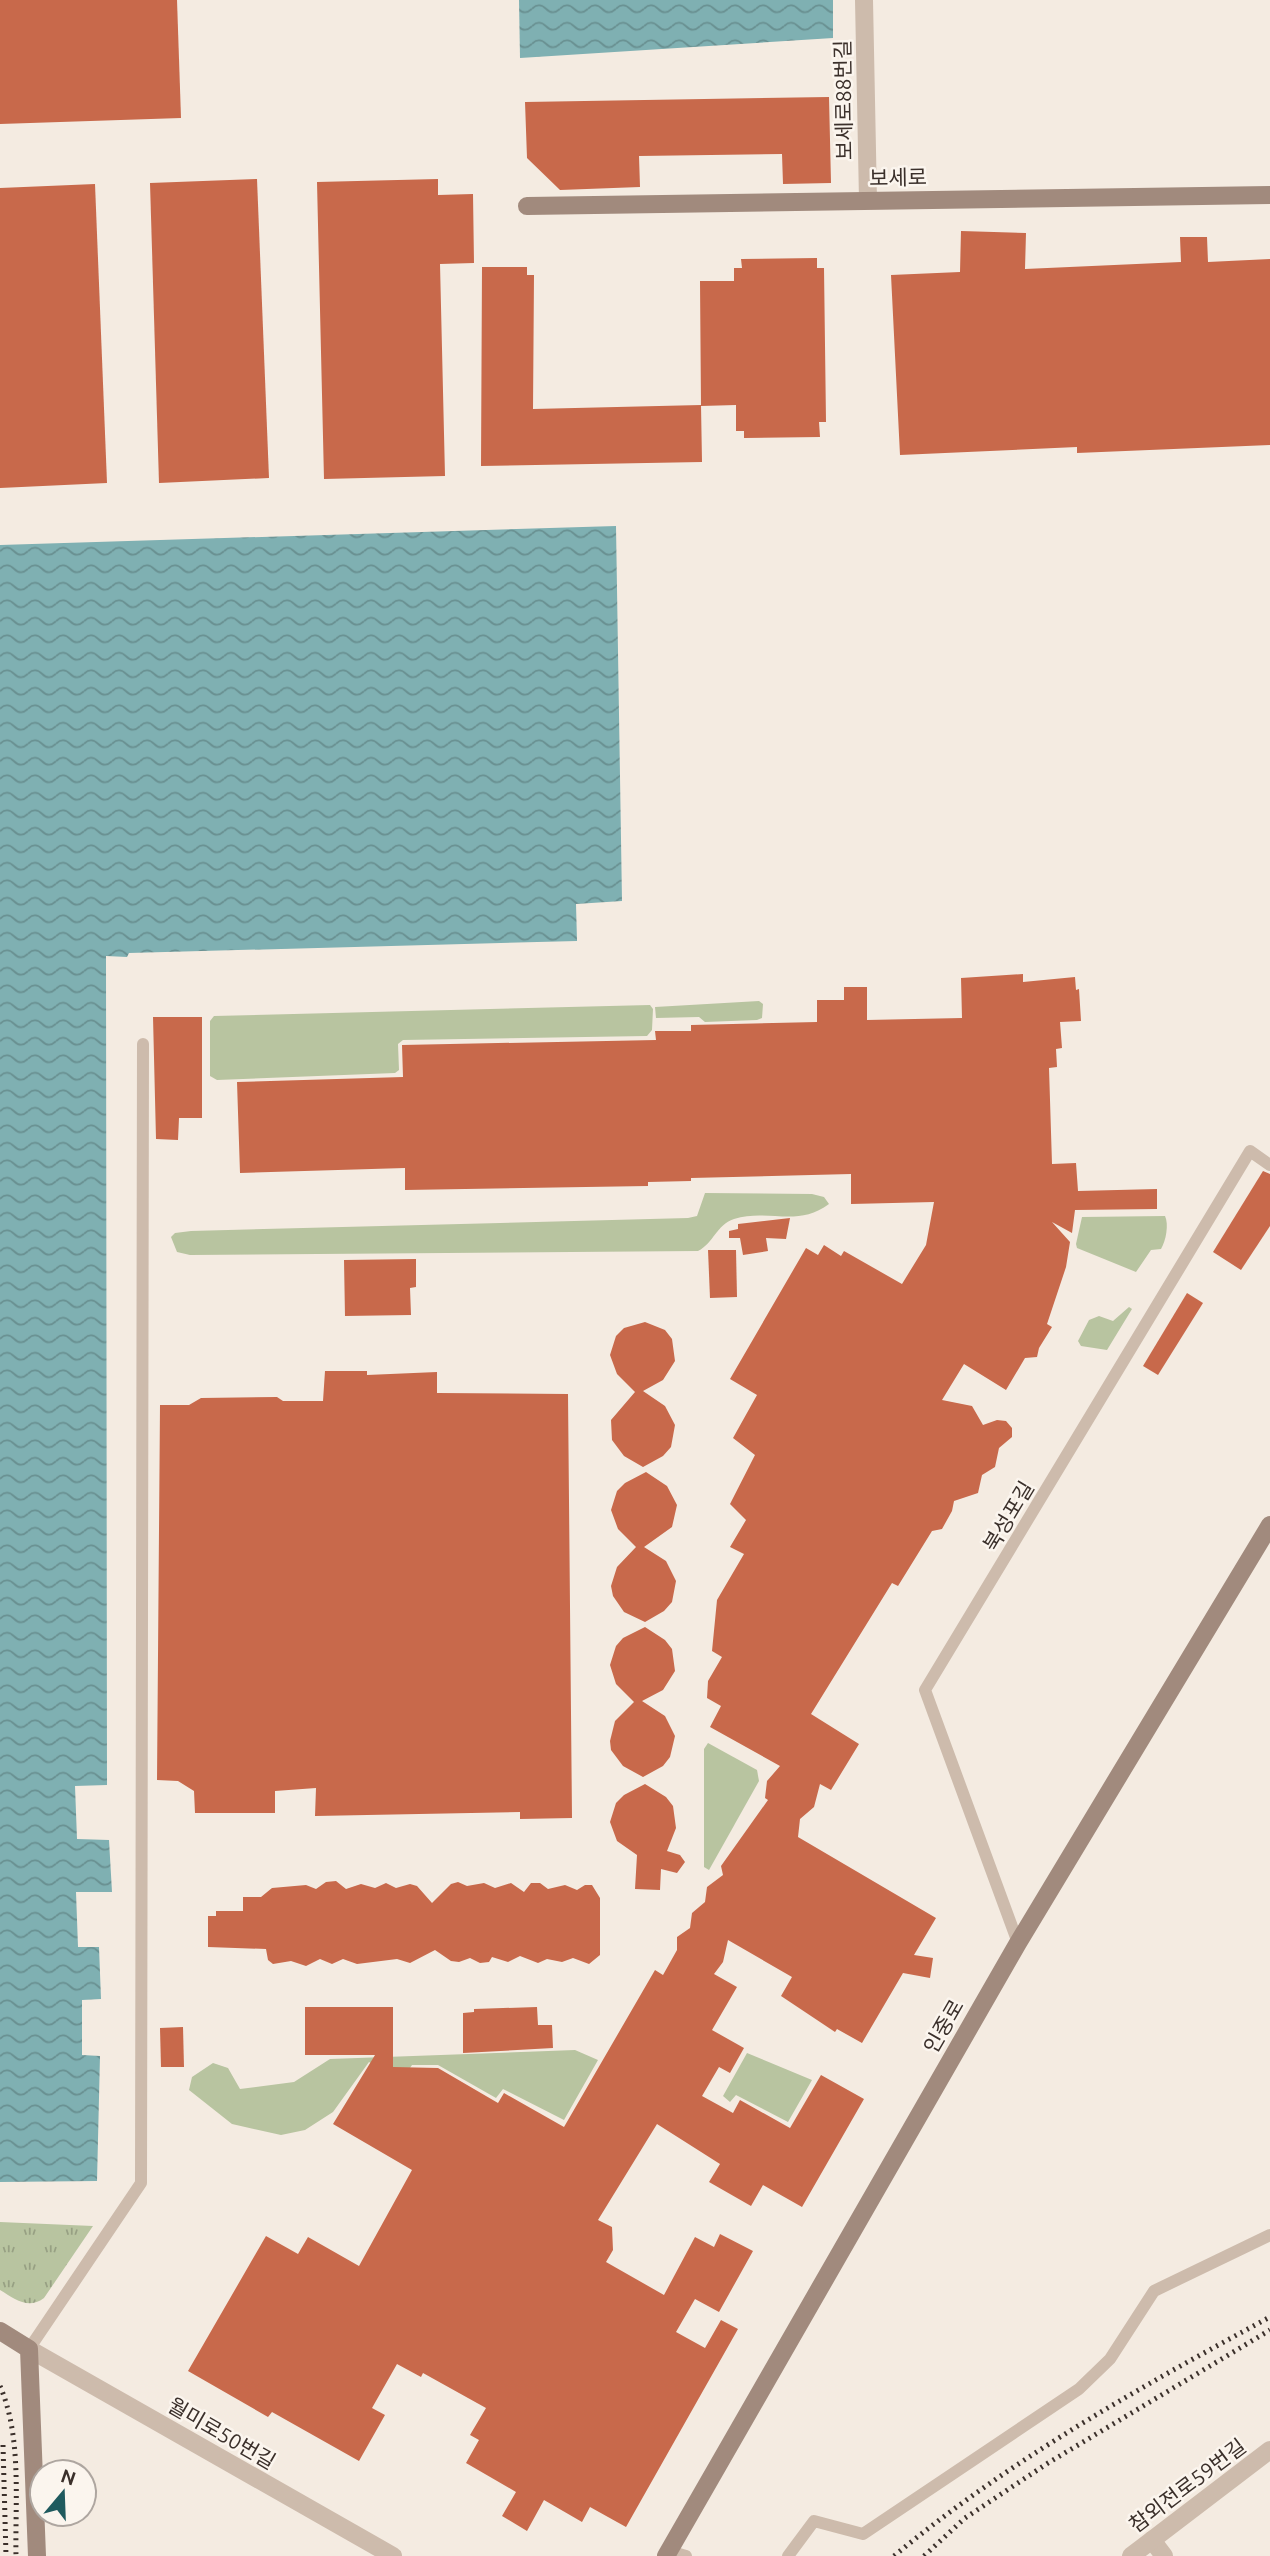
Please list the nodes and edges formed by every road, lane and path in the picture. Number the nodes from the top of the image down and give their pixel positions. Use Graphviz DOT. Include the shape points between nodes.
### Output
graph roads {
  1 [pos="864,0"];
  2 [pos="1270,195"];
  3 [pos="868,200"];
  4 [pos="527,206"];
  5 [pos="143,1044"];
  6 [pos="1270,1165"];
  7 [pos="1270,1525"];
  8 [pos="1018,1943"];
  9 [pos="1270,2235"];
  10 [pos="0,2331"];
  11 [pos="29,2349"];
  12 [pos="1270,2450"];
  13 [pos="1152,2540"];
  14 [pos="673,2554"];
  15 [pos="37,2556"];
  16 [pos="393,2556"];
  17 [pos="788,2556"];
  18 [pos="1131,2556"];
  19 [pos="1164,2556"];
  1 -- 3 [label="street, 보세로88번길"];
  2 -- 3 [label="main road, 보세로"];
  3 -- 4 [label="main road, 보세로"];
  5 -- 11 [label="lane" via="141,2183"];
  6 -- 8 [label="lane, 북성포길" via="1250,1152 925,1689"];
  7 -- 8 [label="main road, 인중로"];
  8 -- 14 [label="main road, 인중로"];
  9 -- 17 [label="lane" via="1154,2291 1110,2359 1079,2389 986,2453 863,2534 814,2521"];
  10 -- 11 [label="main road"];
  11 -- 15 [label="main road"];
  11 -- 16 [label="street, 월미로50번길"];
  12 -- 13 [label="street, 참외전로59번길"];
  13 -- 18 [label="street, 참외전로59번길"];
  13 -- 19 [label="street"];
}
